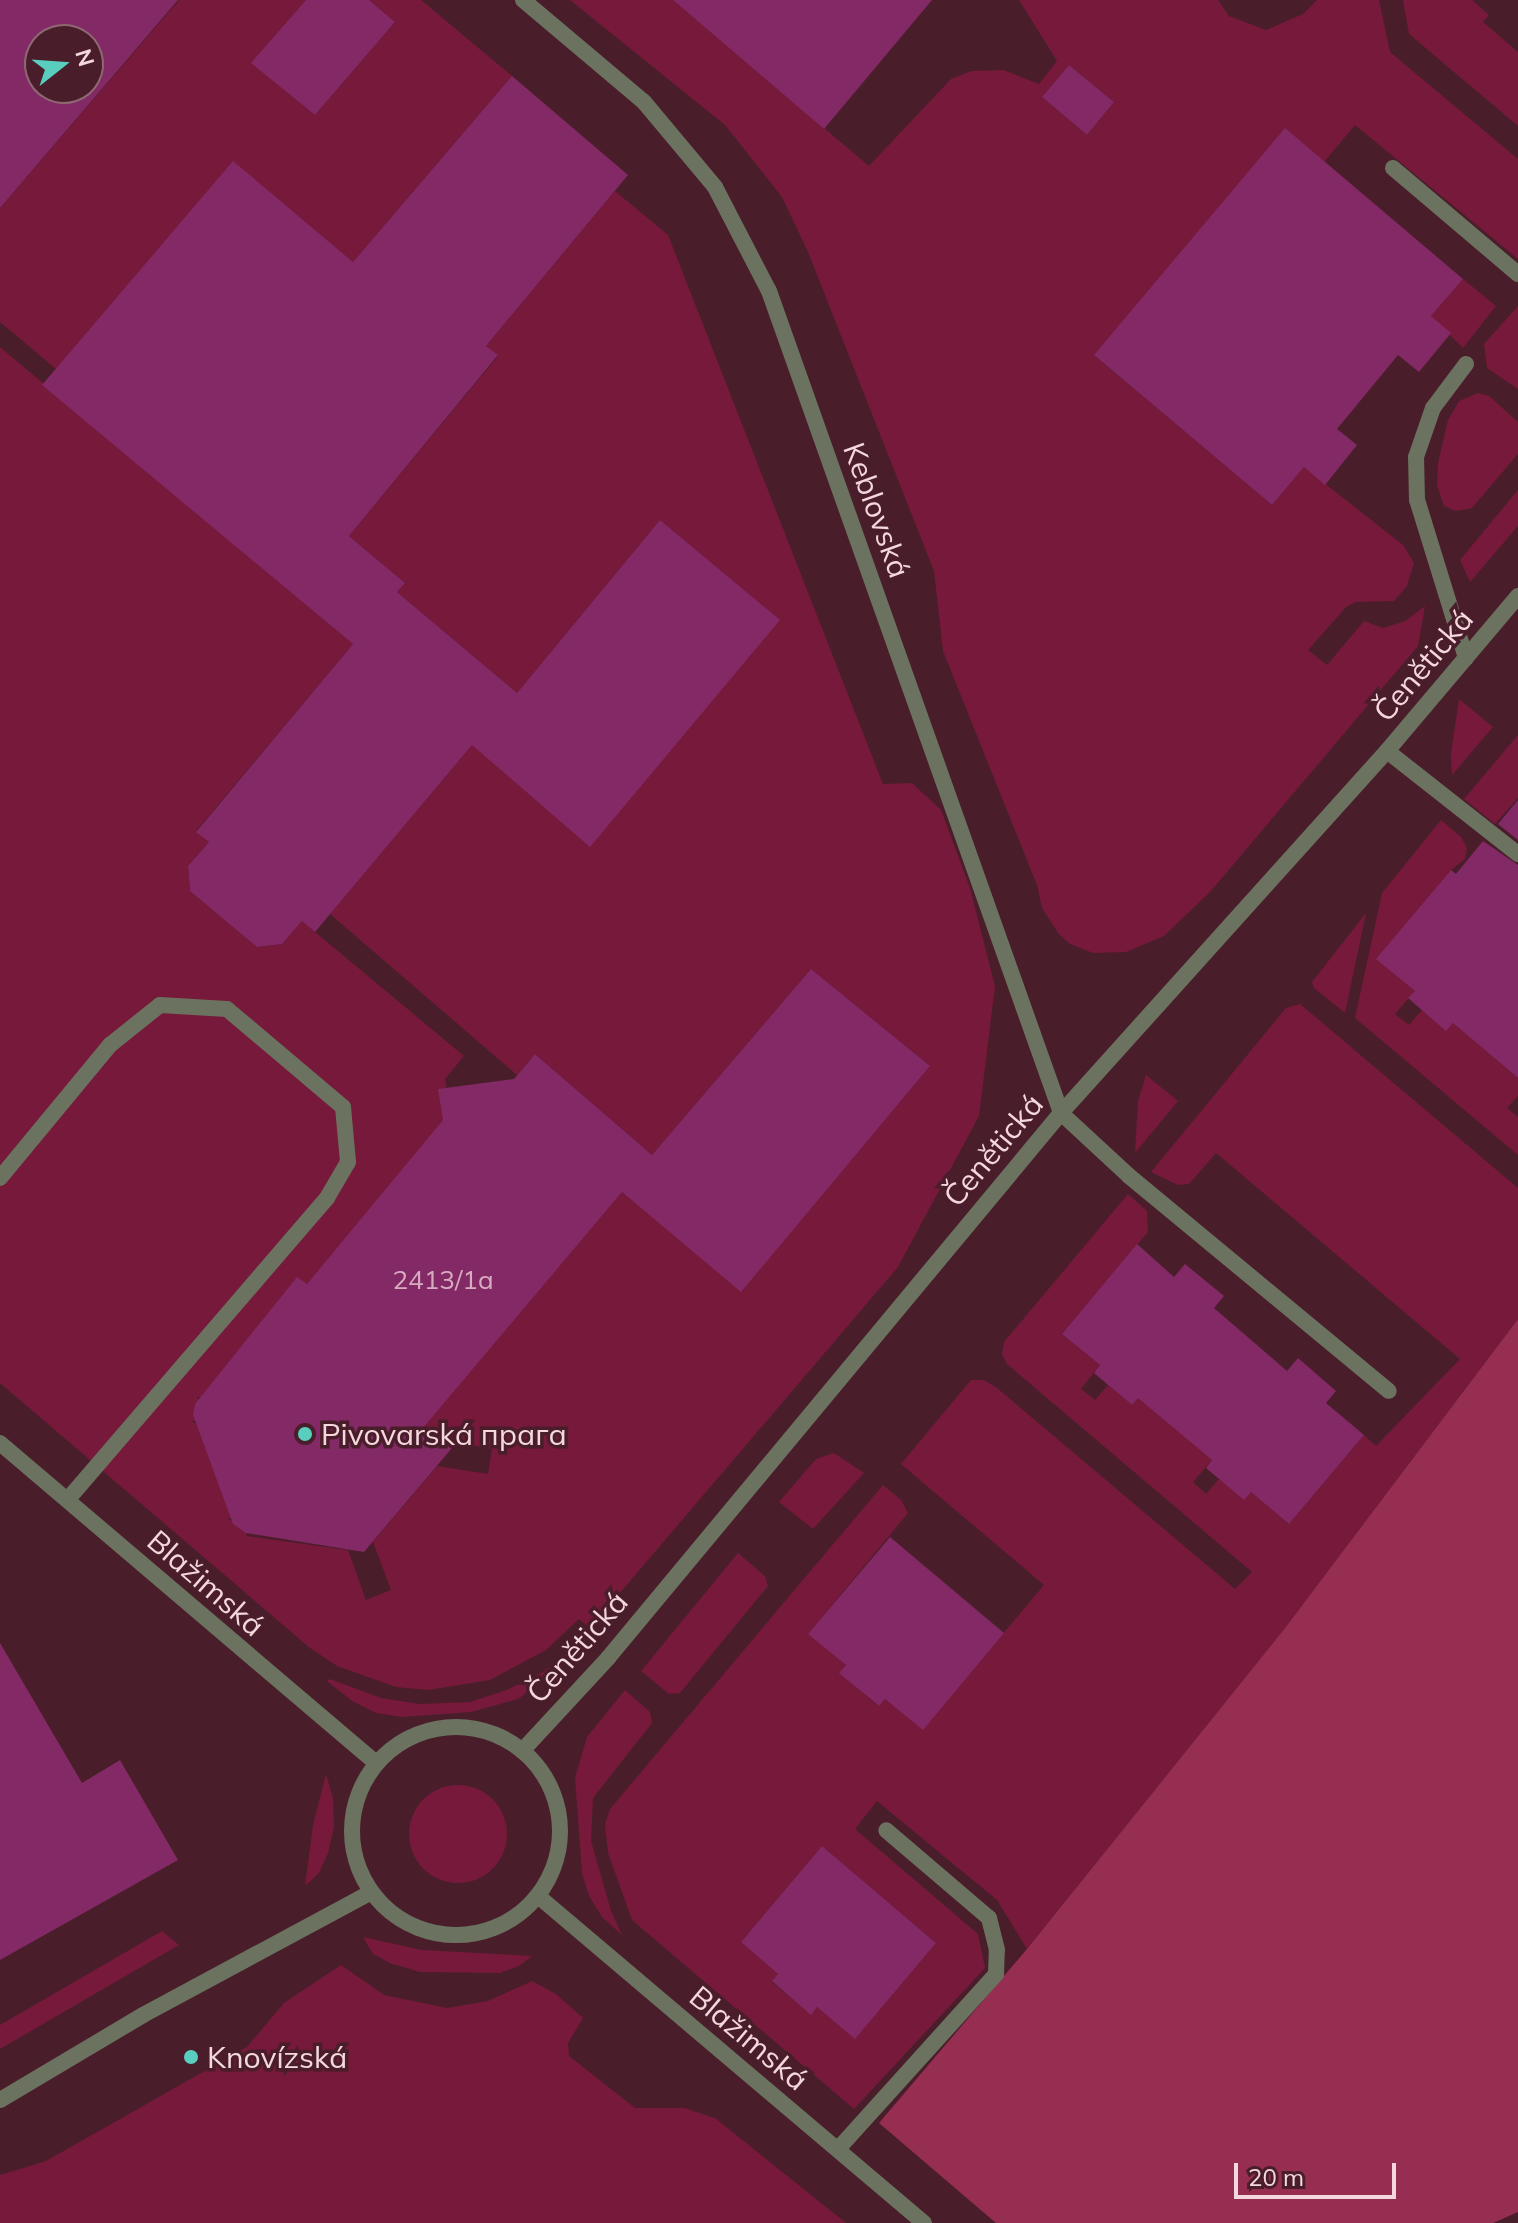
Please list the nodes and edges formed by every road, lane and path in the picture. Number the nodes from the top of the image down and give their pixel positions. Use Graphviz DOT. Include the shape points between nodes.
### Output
graph roads {
  1 [pos="523,0"];
  2 [pos="1393,168"];
  3 [pos="1518,274"];
  4 [pos="1466,364"];
  5 [pos="1518,596"];
  6 [pos="1466,658"];
  7 [pos="1387,751"];
  8 [pos="1518,854"];
  9 [pos="1061,1113"];
  10 [pos="0,1178"];
  11 [pos="1389,1391"];
  12 [pos="0,1443"];
  13 [pos="68,1499"];
  14 [pos="522,1751"];
  15 [pos="376,1763"];
  16 [pos="886,1830"];
  17 [pos="371,1892"];
  18 [pos="538,1896"];
  19 [pos="0,2100"];
  20 [pos="838,2149"];
  21 [pos="924,2223"];
  1 -- 9 [label="street, Keblovská" via="644,102 715,187 769,291"];
  2 -- 3 [label="street"];
  4 -- 6 [label="street" via="1433,408 1416,457 1417,500"];
  5 -- 6 [label="street, Čenětická"];
  6 -- 7 [label="street, Čenětická"];
  7 -- 8 [label="street"];
  7 -- 9 [label="street, Čenětická"];
  9 -- 11 [label="street" via="1129,1176"];
  9 -- 14 [label="street, Čenětická" via="608,1658"];
  10 -- 13 [label="street" via="110,1045 160,1005 227,1009 343,1107 348,1162 327,1198"];
  12 -- 13 [label="street, Blažimská"];
  13 -- 15 [label="street, Blažimská"];
  14 -- 15 [label="street" via="497,1735 437,1729 408,1738"];
  14 -- 18 [label="street" via="543,1776 558,1815 554,1868"];
  15 -- 17 [label="street" via="354,1807 352,1837 357,1865"];
  16 -- 20 [label="street" via="989,1918 996,1974"];
  17 -- 18 [label="street" via="407,1924 453,1937 500,1926"];
  17 -- 19 [label="street" via="143,2015"];
  18 -- 20 [label="street, Blažimská"];
  20 -- 21 [label="street, Blažimská"];
}
